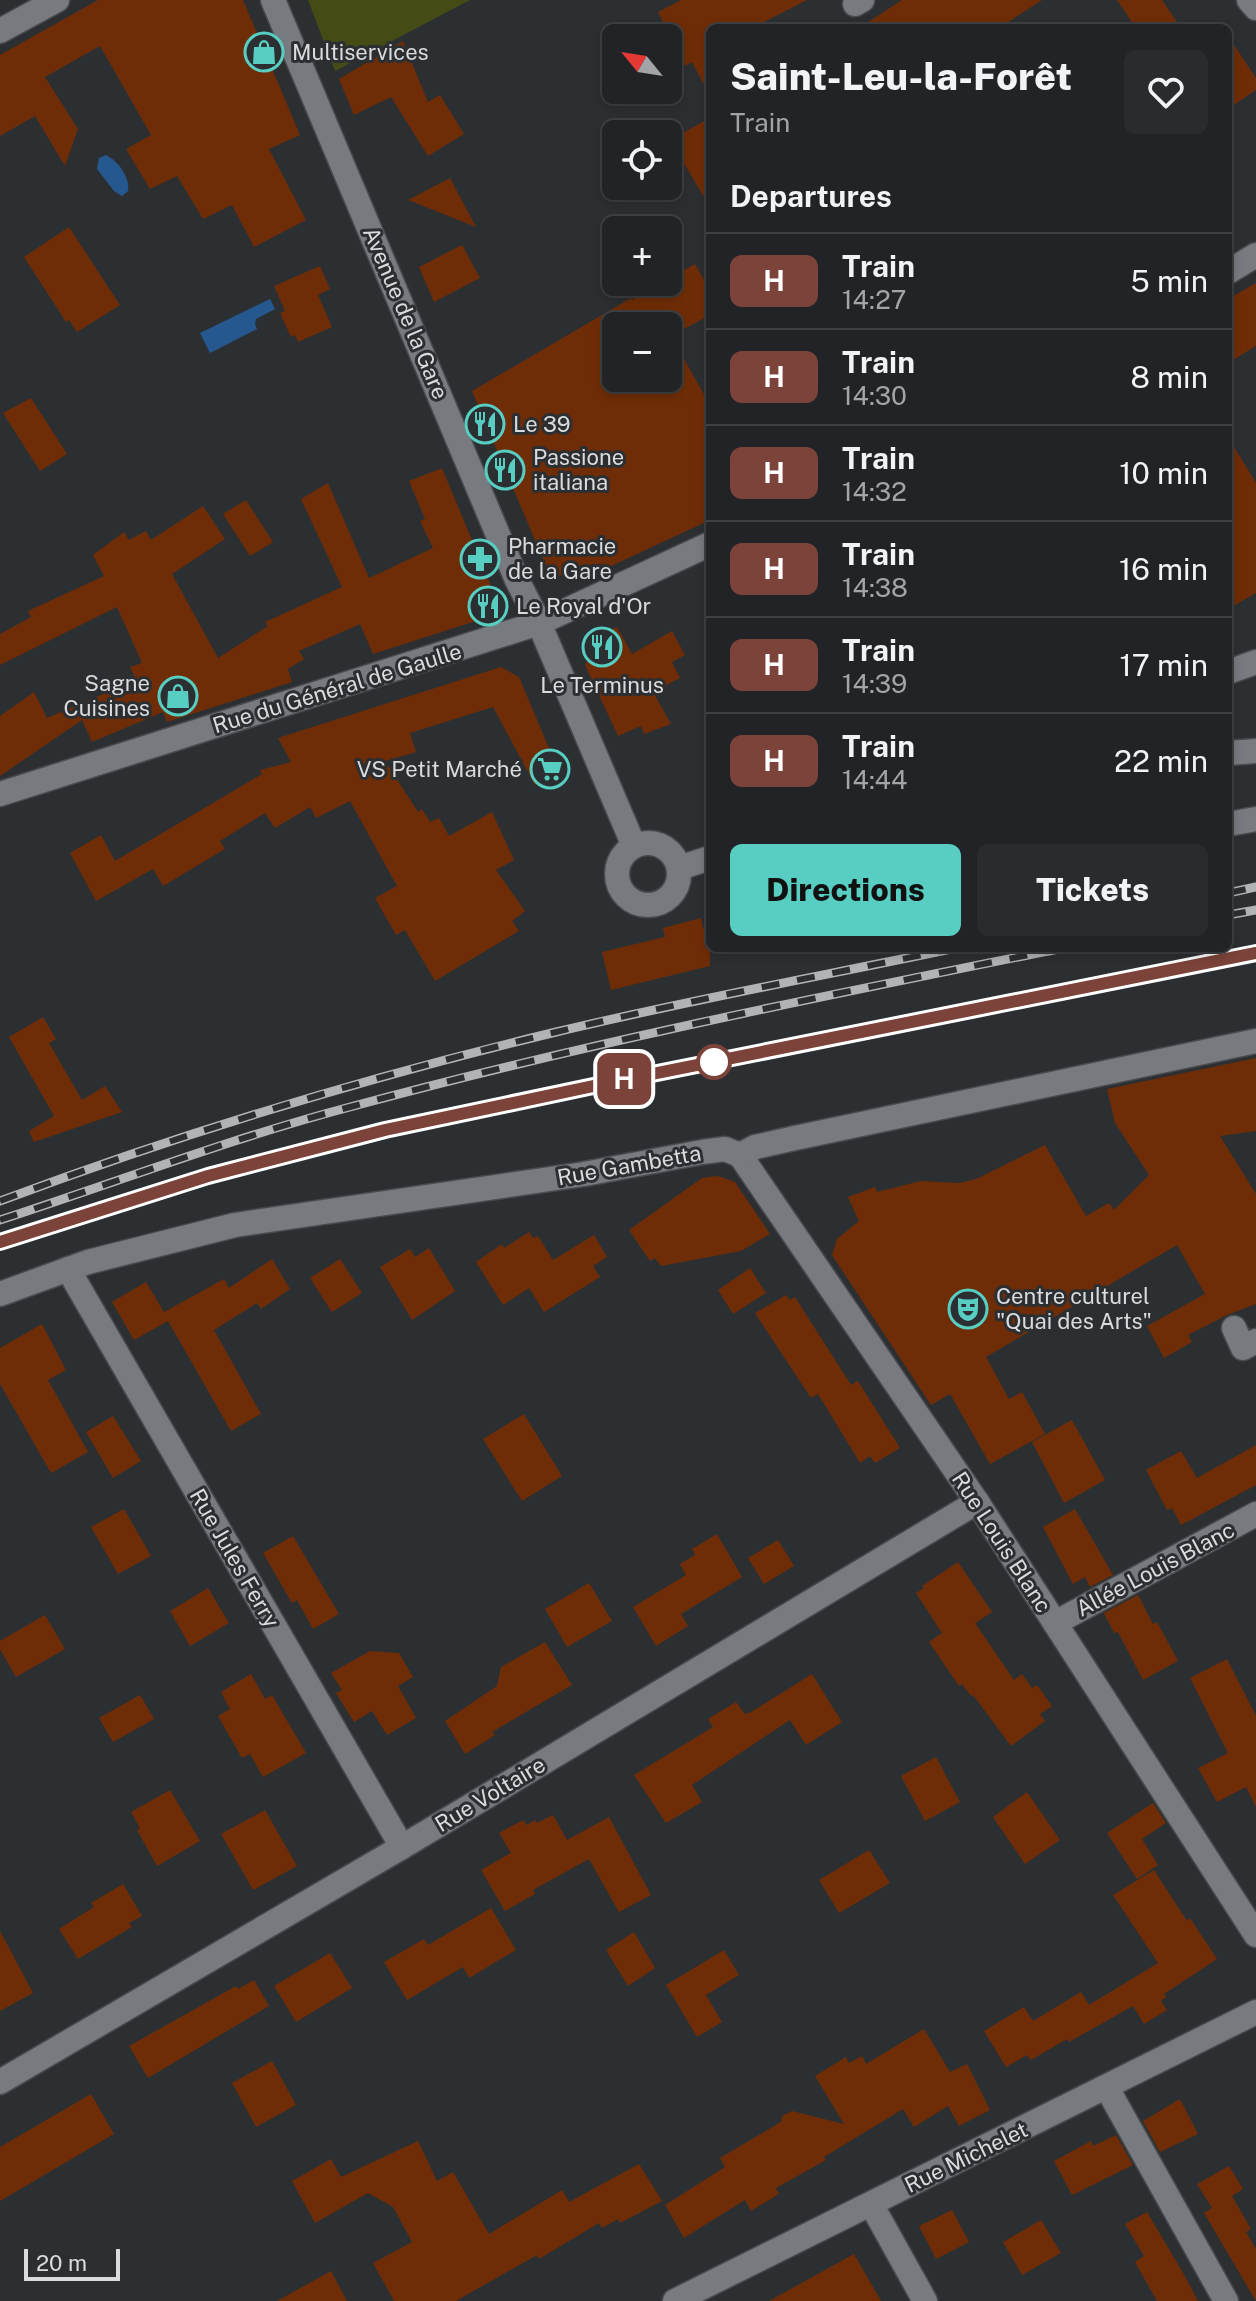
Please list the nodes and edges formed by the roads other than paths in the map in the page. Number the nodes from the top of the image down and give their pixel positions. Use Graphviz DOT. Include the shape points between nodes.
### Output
graph roads {
  1 [pos="57,0"];
  2 [pos="273,0"];
  3 [pos="1249,0"];
  4 [pos="1256,8"];
  5 [pos="0,31"];
  6 [pos="1256,255"];
  7 [pos="1232,270"];
  8 [pos="706,546"];
  9 [pos="539,623"];
  10 [pos="1256,662"];
  11 [pos="1232,671"];
  12 [pos="1256,751"];
  13 [pos="1232,753"];
  14 [pos="0,794"];
  15 [pos="1256,819"];
  16 [pos="1232,823"];
  17 [pos="634,846"];
  18 [pos="706,859"];
  19 [pos="679,868"];
  20 [pos="1256,1041"];
  21 [pos="740,1155"];
  22 [pos="68,1269"];
  23 [pos="0,1294"];
  24 [pos="1234,1328"];
  25 [pos="1256,1341"];
  26 [pos="977,1502"];
  27 [pos="1256,1514"];
  28 [pos="1055,1623"];
  29 [pos="402,1847"];
  30 [pos="1256,1935"];
  31 [pos="1256,2012"];
  32 [pos="0,2082"];
  33 [pos="1107,2088"];
  34 [pos="871,2204"];
  35 [pos="675,2301"];
  36 [pos="925,2301"];
  37 [pos="1226,2301"];
  1 -- 5 [label="street"];
  2 -- 9 [label="street, Avenue de la Gare"];
  3 -- 4 [label="street"];
  6 -- 7 [label="street"];
  8 -- 9 [label="street, Rue du Général de Gaulle"];
  9 -- 14 [label="street, Rue du Général de Gaulle"];
  9 -- 17 [label="street, Avenue de la Gare"];
  10 -- 11 [label="street"];
  12 -- 13 [label="street"];
  15 -- 16 [label="street"];
  17 -- 19 [label="street" via="661,846"];
  17 -- 19 [label="street" via="617,872 623,892 640,904 670,897"];
  18 -- 19 [label="street"];
  20 -- 21 [label="street, Rue Gambetta" via="782,1141"];
  21 -- 22 [label="street, Rue Gambetta" via="725,1149 702,1152 235,1225"];
  21 -- 26 [label="street, Rue Louis Blanc"];
  22 -- 23 [label="street, Rue Gambetta"];
  22 -- 29 [label="street, Rue Jules Ferry"];
  24 -- 25 [label="street" via="1243,1348"];
  26 -- 28 [label="street, Rue Louis Blanc"];
  26 -- 29 [label="street, Rue Voltaire"];
  27 -- 28 [label="street, Allée Louis Blanc"];
  28 -- 30 [label="street, Rue Louis Blanc"];
  29 -- 32 [label="street, Rue Voltaire"];
  31 -- 33 [label="street, Rue Michelet"];
  33 -- 34 [label="street, Rue Michelet"];
  33 -- 37 [label="street"];
  34 -- 35 [label="street, Rue Michelet"];
  34 -- 36 [label="street"];
}
